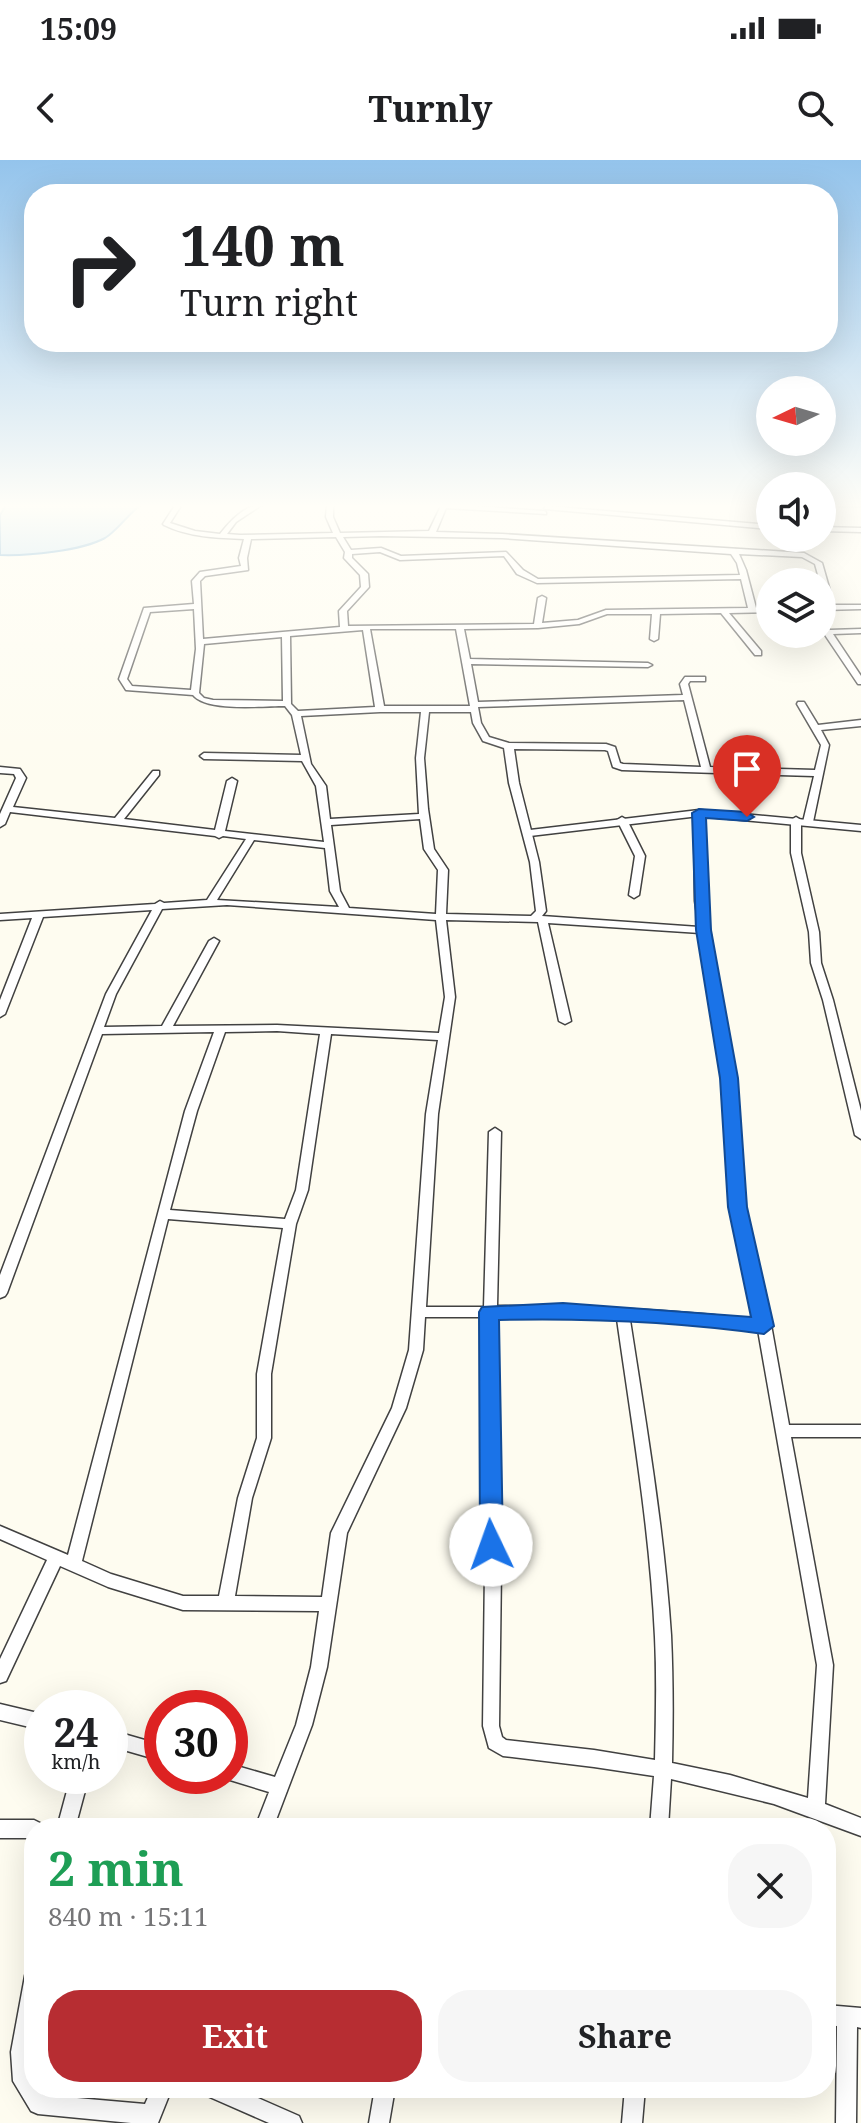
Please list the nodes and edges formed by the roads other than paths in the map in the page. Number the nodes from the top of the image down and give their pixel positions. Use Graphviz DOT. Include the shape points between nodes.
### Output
graph roads {
  1 [pos="196,596"];
  2 [pos="356,596"];
  3 [pos="748,596"];
  4 [pos="542,598"];
  5 [pos="197,606"];
  6 [pos="861,607"];
  7 [pos="836,608"];
  8 [pos="753,611"];
  9 [pos="756,611"];
  10 [pos="656,612"];
  11 [pos="724,612"];
  12 [pos="538,626"];
  13 [pos="366,627"];
  14 [pos="460,627"];
  15 [pos="344,629"];
  16 [pos="836,629"];
  17 [pos="861,631"];
  18 [pos="286,635"];
  19 [pos="654,639"];
  20 [pos="199,642"];
  21 [pos="836,646"];
  22 [pos="758,653"];
  23 [pos="465,661"];
  24 [pos="648,665"];
  25 [pos="702,679"];
  26 [pos="861,682"];
  27 [pos="195,693"];
  28 [pos="687,697"];
  29 [pos="287,704"];
  30 [pos="801,704"];
  31 [pos="474,707"];
  32 [pos="380,709"];
  33 [pos="425,709"];
  34 [pos="296,714"];
  35 [pos="861,723"];
  36 [pos="818,728"];
  37 [pos="508,746"];
  38 [pos="204,756"];
  39 [pos="305,758"];
  40 [pos="706,768"];
  41 [pos="0,770"];
  42 [pos="156,773"];
  43 [pos="817,773"];
  44 [pos="232,781"];
  45 [pos="9,809"];
  46 [pos="699,813"];
  47 [pos="424,816"];
  48 [pos="622,820"];
  49 [pos="802,821"];
  50 [pos="117,822"];
  51 [pos="326,822"];
  52 [pos="0,824"];
  53 [pos="861,828"];
  54 [pos="530,833"];
  55 [pos="219,835"];
  56 [pos="251,838"];
  57 [pos="330,846"];
  58 [pos="634,895"];
  59 [pos="211,902"];
  60 [pos="160,904"];
  61 [pos="345,909"];
  62 [pos="38,916"];
  63 [pos="0,917"];
  64 [pos="441,917"];
  65 [pos="538,919"];
  66 [pos="703,930"];
  67 [pos="214,941"];
  68 [pos="0,1014"];
  69 [pos="565,1021"];
  70 [pos="166,1029"];
  71 [pos="221,1029"];
  72 [pos="97,1031"];
  73 [pos="326,1031"];
  74 [pos="445,1037"];
  75 [pos="495,1132"];
  76 [pos="861,1135"];
  77 [pos="163,1214"];
  78 [pos="290,1224"];
  79 [pos="0,1293"];
  80 [pos="420,1312"];
  81 [pos="489,1312"];
  82 [pos="623,1316"];
  83 [pos="764,1326"];
  84 [pos="783,1431"];
  85 [pos="861,1431"];
  86 [pos="0,1532"];
  87 [pos="55,1559"];
  88 [pos="73,1565"];
  89 [pos="226,1601"];
  90 [pos="326,1604"];
  91 [pos="0,1676"];
  92 [pos="0,1712"];
  93 [pos="24,1718"];
  94 [pos="665,1769"];
  95 [pos="248,1777"];
  96 [pos="278,1786"];
  97 [pos="75,1794"];
  98 [pos="816,1807"];
  99 [pos="69,1818"];
  100 [pos="267,1818"];
  101 [pos="660,1818"];
  102 [pos="861,1827"];
  103 [pos="0,1829"];
  104 [pos="24,1829"];
  105 [pos="854,2017"];
  106 [pos="24,2034"];
  107 [pos="24,2083"];
  108 [pos="34,2098"];
  109 [pos="158,2098"];
  110 [pos="235,2098"];
  111 [pos="383,2098"];
  112 [pos="634,2098"];
  113 [pos="150,2119"];
  114 [pos="292,2123"];
  115 [pos="379,2123"];
  116 [pos="632,2123"];
  117 [pos="846,2123"];
  1 -- 5 [label="street"];
  2 -- 15 [label="street" via="346,605"];
  3 -- 8 [label="street"];
  4 -- 12 [label="street"];
  5 -- 20 [label="street"];
  5 -- 27 [label="street" via="147,610 123,679 129,688"];
  6 -- 7 [label="street"];
  8 -- 9 [label="street"];
  8 -- 11 [label="street"];
  10 -- 11 [label="street"];
  10 -- 12 [label="street" via="606,612 579,622"];
  10 -- 19 [label="street"];
  11 -- 22 [label="street"];
  12 -- 14 [label="street"];
  13 -- 14 [label="street"];
  13 -- 15 [label="street"];
  13 -- 32 [label="street"];
  14 -- 23 [label="street"];
  15 -- 18 [label="street"];
  16 -- 17 [label="street"];
  18 -- 20 [label="street"];
  18 -- 29 [label="street"];
  20 -- 27 [label="street"];
  21 -- 26 [label="street"];
  23 -- 24 [label="street"];
  23 -- 31 [label="street"];
  25 -- 28 [label="street" via="684,681"];
  27 -- 29 [label="street" via="213,703"];
  28 -- 31 [label="street"];
  28 -- 40 [label="street"];
  29 -- 34 [label="street"];
  30 -- 36 [label="street"];
  31 -- 33 [label="street"];
  31 -- 37 [label="street" via="486,739"];
  32 -- 33 [label="street"];
  32 -- 34 [label="street"];
  33 -- 47 [label="street" via="420,758"];
  34 -- 39 [label="street"];
  35 -- 36 [label="street"];
  36 -- 43 [label="street" via="826,751"];
  37 -- 40 [label="street" via="606,747 612,749 616,765"];
  37 -- 54 [label="street"];
  38 -- 39 [label="street"];
  39 -- 51 [label="street" via="321,786"];
  40 -- 43 [label="street"];
  41 -- 45 [label="street" via="21,773"];
  42 -- 50 [label="street"];
  43 -- 49 [label="street"];
  44 -- 55 [label="street"];
  45 -- 50 [label="street"];
  45 -- 52 [label="street"];
  46 -- 48 [label="street"];
  46 -- 49 [label="street"];
  46 -- 66 [label="street"];
  47 -- 51 [label="street"];
  47 -- 64 [label="street" via="429,849 443,870"];
  48 -- 54 [label="street"];
  48 -- 58 [label="street" via="640,856"];
  49 -- 53 [label="street"];
  49 -- 76 [label="street" via="796,853 816,963"];
  50 -- 55 [label="street"];
  51 -- 57 [label="street"];
  54 -- 65 [label="street"];
  55 -- 56 [label="street"];
  56 -- 57 [label="street"];
  56 -- 59 [label="street"];
  57 -- 61 [label="street" via="335,891"];
  59 -- 60 [label="street"];
  59 -- 61 [label="street"];
  60 -- 62 [label="street"];
  60 -- 72 [label="street"];
  61 -- 64 [label="street"];
  62 -- 63 [label="street"];
  62 -- 68 [label="street"];
  64 -- 65 [label="street"];
  64 -- 74 [label="street" via="450,997"];
  65 -- 66 [label="street"];
  65 -- 69 [label="street"];
  66 -- 83 [label="street" via="729,1078 737,1207"];
  67 -- 70 [label="street"];
  70 -- 71 [label="street"];
  70 -- 72 [label="street"];
  71 -- 73 [label="street"];
  71 -- 77 [label="street" via="191,1111"];
  72 -- 79 [label="street"];
  73 -- 74 [label="street"];
  73 -- 78 [label="street" via="302,1190"];
  74 -- 80 [label="street" via="431,1125"];
  75 -- 81 [label="street"];
  77 -- 78 [label="street"];
  77 -- 88 [label="street"];
  78 -- 89 [label="street" via="264,1374 264,1438 245,1498"];
  80 -- 81 [label="street"];
  80 -- 90 [label="street" via="408,1383 377,1460 345,1519"];
  81 -- 82 [label="street"];
  81 -- 94 [label="street" via="495,1742 503,1748"];
  82 -- 83 [label="street"];
  82 -- 94 [label="street" via="662,1593"];
  83 -- 84 [label="street"];
  84 -- 85 [label="street"];
  84 -- 98 [label="street" via="825,1665"];
  86 -- 87 [label="street"];
  87 -- 88 [label="street"];
  87 -- 91 [label="street"];
  88 -- 89 [label="street" via="172,1600"];
  89 -- 90 [label="street"];
  90 -- 96 [label="street" via="319,1667 304,1725"];
  92 -- 93 [label="street"];
  94 -- 98 [label="street"];
  94 -- 101 [label="street"];
  95 -- 96 [label="street"];
  96 -- 100 [label="street"];
  97 -- 99 [label="street"];
  98 -- 102 [label="street"];
  103 -- 104 [label="street"];
  105 -- 117 [label="street"];
  106 -- 107 [label="street"];
  108 -- 113 [label="street" via="38,2104"];
  109 -- 113 [label="street"];
  110 -- 114 [label="street"];
  111 -- 115 [label="street"];
  112 -- 116 [label="street"];
}
